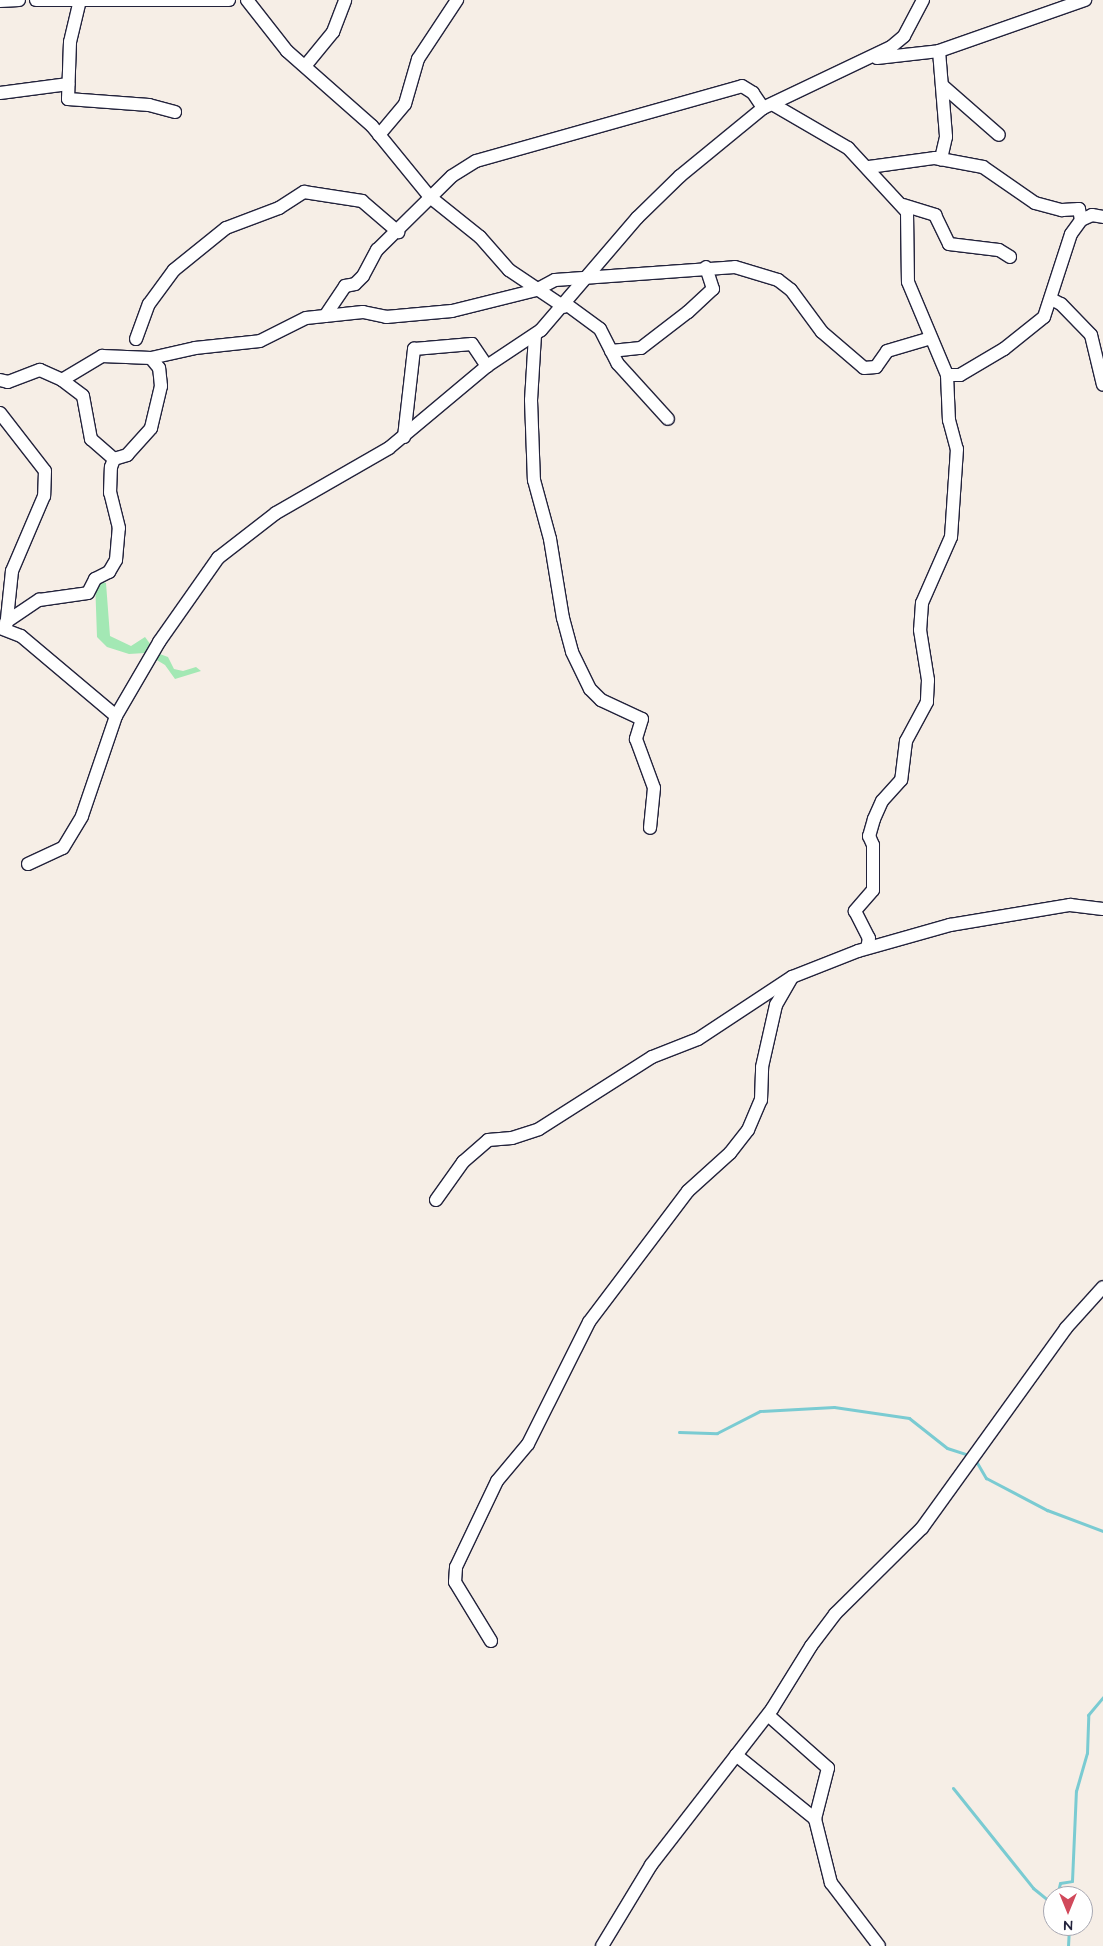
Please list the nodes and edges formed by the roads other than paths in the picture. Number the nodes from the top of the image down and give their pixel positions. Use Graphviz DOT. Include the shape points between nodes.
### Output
graph roads {
  1 [pos="18,0"];
  2 [pos="36,0"];
  3 [pos="229,0"];
  4 [pos="248,0"];
  5 [pos="344,0"];
  6 [pos="457,0"];
  7 [pos="923,0"];
  8 [pos="1086,0"];
  9 [pos="0,1"];
  10 [pos="80,1"];
  11 [pos="904,36"];
  12 [pos="939,51"];
  13 [pos="917,56"];
  14 [pos="868,60"];
  15 [pos="306,65"];
  16 [pos="68,84"];
  17 [pos="943,86"];
  18 [pos="0,93"];
  19 [pos="768,106"];
  20 [pos="174,112"];
  21 [pos="379,134"];
  22 [pos="999,135"];
  23 [pos="940,159"];
  24 [pos="869,167"];
  25 [pos="430,197"];
  26 [pos="903,205"];
  27 [pos="1103,218"];
  28 [pos="1081,220"];
  29 [pos="398,232"];
  30 [pos="1010,257"];
  31 [pos="706,267"];
  32 [pos="591,276"];
  33 [pos="536,290"];
  34 [pos="1051,300"];
  35 [pos="565,306"];
  36 [pos="325,316"];
  37 [pos="535,335"];
  38 [pos="931,338"];
  39 [pos="136,339"];
  40 [pos="611,351"];
  41 [pos="151,358"];
  42 [pos="488,366"];
  43 [pos="947,375"];
  44 [pos="0,380"];
  45 [pos="62,380"];
  46 [pos="1103,385"];
  47 [pos="0,412"];
  48 [pos="668,419"];
  49 [pos="404,437"];
  50 [pos="114,460"];
  51 [pos="4,627"];
  52 [pos="116,716"];
  53 [pos="650,828"];
  54 [pos="28,864"];
  55 [pos="1103,909"];
  56 [pos="868,948"];
  57 [pos="792,977"];
  58 [pos="436,1200"];
  59 [pos="1103,1286"];
  60 [pos="491,1641"];
  61 [pos="768,1714"];
  62 [pos="736,1755"];
  63 [pos="816,1819"];
  64 [pos="602,1946"];
  65 [pos="879,1946"];
  1 -- 9 [label="street"];
  2 -- 10 [label="street"];
  3 -- 10 [label="street"];
  4 -- 15 [label="street" via="287,51"];
  5 -- 15 [label="street" via="333,32"];
  6 -- 21 [label="street" via="418,59 406,104"];
  7 -- 11 [label="street"];
  8 -- 12 [label="street"];
  10 -- 16 [label="street" via="73,16"];
  11 -- 13 [label="street" via="905,45"];
  11 -- 14 [label="street"];
  12 -- 13 [label="street"];
  12 -- 17 [label="street"];
  13 -- 14 [label="street"];
  14 -- 19 [label="street"];
  15 -- 21 [label="street"];
  16 -- 18 [label="street"];
  16 -- 20 [label="street" via="68,100 149,105"];
  17 -- 22 [label="street"];
  17 -- 23 [label="street" via="946,137"];
  19 -- 24 [label="street" via="848,148"];
  19 -- 25 [label="street" via="748,88 713,92 476,161"];
  19 -- 32 [label="street" via="637,218"];
  21 -- 25 [label="street"];
  23 -- 24 [label="street"];
  23 -- 28 [label="street" via="983,167 1035,202 1062,210 1079,209"];
  24 -- 26 [label="street"];
  25 -- 29 [label="street"];
  25 -- 33 [label="street" via="480,237 509,270"];
  26 -- 30 [label="street" via="935,214 948,244 999,250"];
  26 -- 38 [label="street" via="908,225 905,267 908,282"];
  27 -- 28 [label="street" via="1092,216"];
  28 -- 34 [label="street" via="1071,234"];
  29 -- 36 [label="street" via="377,250 359,280 345,286"];
  29 -- 39 [label="street" via="362,201 304,192 279,208 226,228 174,270 149,304"];
  31 -- 32 [label="street"];
  31 -- 38 [label="street" via="748,269 778,280 791,290 822,332 864,368 876,368 887,351"];
  31 -- 40 [label="street" via="713,289 688,312 641,348"];
  32 -- 33 [label="street" via="555,280"];
  32 -- 35 [label="street"];
  33 -- 35 [label="street"];
  33 -- 36 [label="street" via="452,310 386,317 363,312"];
  34 -- 43 [label="street" via="1044,317 1004,349 960,375"];
  34 -- 46 [label="street" via="1061,304 1090,336"];
  35 -- 37 [label="street"];
  35 -- 40 [label="street" via="600,329"];
  36 -- 41 [label="street" via="306,318 260,341 195,348"];
  37 -- 42 [label="street"];
  37 -- 53 [label="street" via="531,400 534,480 550,539 563,618 572,652 590,689 601,700 642,719 636,739 654,788"];
  38 -- 43 [label="street"];
  40 -- 48 [label="street" via="618,364"];
  41 -- 45 [label="street" via="102,356"];
  41 -- 50 [label="street" via="159,368 161,386 151,428 127,455"];
  42 -- 49 [label="street"];
  42 -- 49 [label="street" via="472,344 414,349"];
  43 -- 56 [label="street" via="950,420 958,449 951,537 922,603 920,630 928,680 927,702 906,741 901,780 882,801 869,836 873,845 873,890 855,911 869,938"];
  44 -- 45 [label="street" via="8,382 40,370"];
  45 -- 50 [label="street" via="83,396 91,439"];
  47 -- 51 [label="street" via="45,471 44,496 12,571"];
  49 -- 52 [label="street" via="353,472 276,513 218,558 159,642"];
  50 -- 51 [label="street" via="110,493 119,528 116,560 109,572 95,579 88,593 39,600"];
  51 -- 52 [label="street" via="21,636 70,674"];
  52 -- 54 [label="street" via="82,816 63,848"];
  55 -- 56 [label="street" via="1070,905 950,924"];
  56 -- 57 [label="street"];
  57 -- 58 [label="street" via="698,1039 652,1057 539,1129 512,1138 488,1140 463,1162"];
  57 -- 60 [label="street" via="776,1005 762,1067 761,1100 746,1134 688,1191 589,1322 528,1444 497,1481 456,1567 455,1582"];
  59 -- 61 [label="street" via="1066,1328 922,1528 835,1614"];
  61 -- 62 [label="street"];
  61 -- 63 [label="street" via="828,1768"];
  62 -- 63 [label="street"];
  62 -- 64 [label="street" via="651,1865"];
  63 -- 65 [label="street" via="831,1883"];
}
